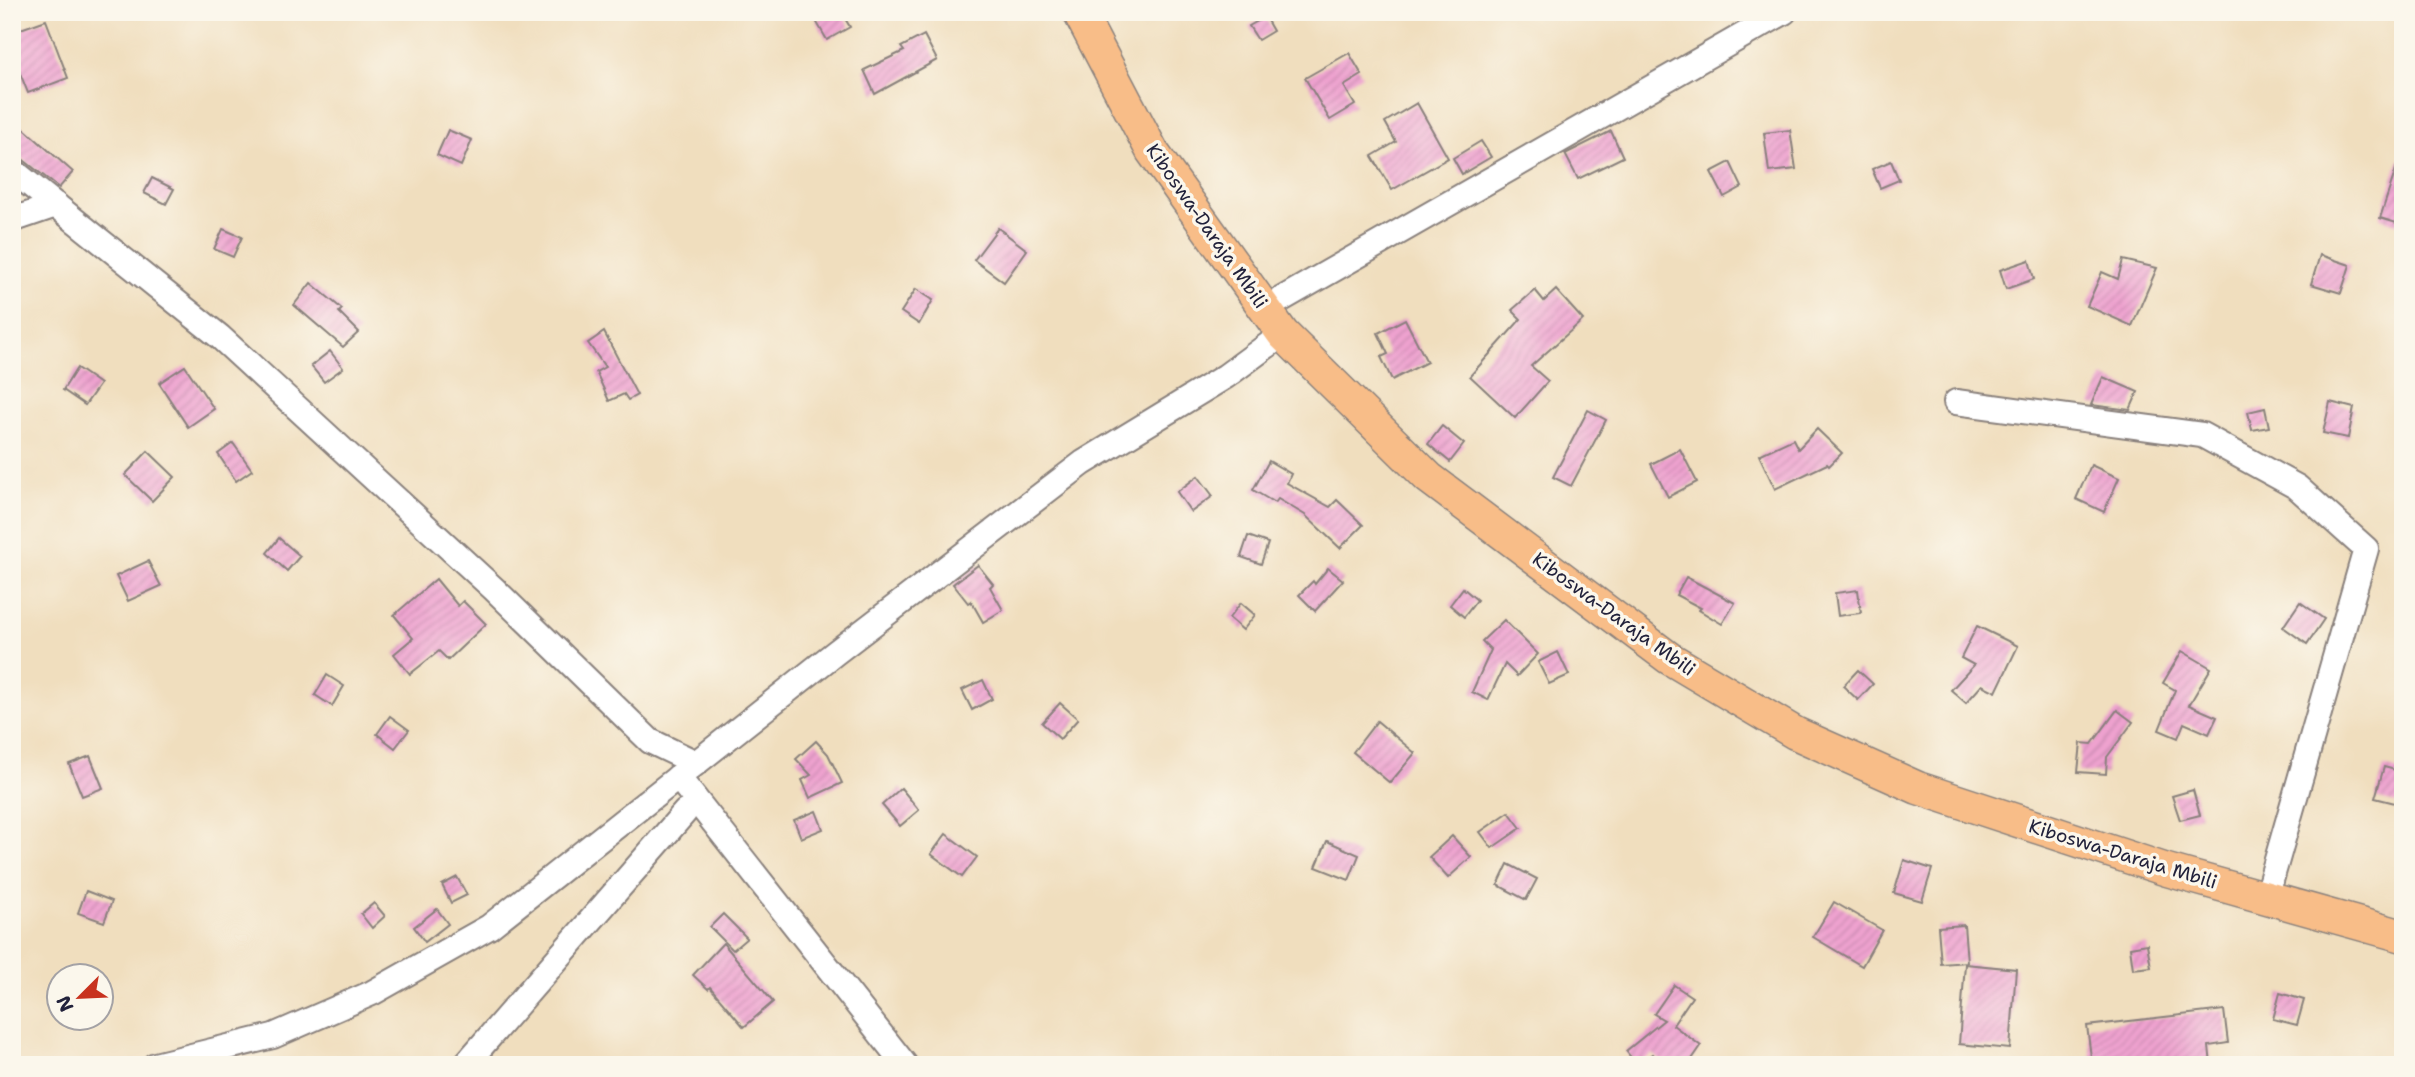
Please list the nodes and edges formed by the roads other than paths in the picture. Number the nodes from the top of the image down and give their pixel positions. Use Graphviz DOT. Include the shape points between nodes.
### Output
graph roads {
  1 [pos="1079,12"];
  2 [pos="1784,12"];
  3 [pos="12,170"];
  4 [pos="56,205"];
  5 [pos="12,220"];
  6 [pos="1274,321"];
  7 [pos="1956,402"];
  8 [pos="687,770"];
  9 [pos="685,812"];
  10 [pos="2266,898"];
  11 [pos="2403,936"];
  12 [pos="155,1065"];
  13 [pos="465,1065"];
  14 [pos="905,1065"];
  1 -- 6 [label="main road, Kiboswa-Daraja Mbili" via="1152,151"];
  2 -- 6 [label="street"];
  3 -- 4 [label="street"];
  4 -- 5 [label="street"];
  4 -- 8 [label="street" via="220,337 494,589 650,741"];
  6 -- 8 [label="street" via="1226,376 1083,463"];
  6 -- 10 [label="main road, Kiboswa-Daraja Mbili" via="1429,478 1670,658 1794,733 1918,788"];
  7 -- 10 [label="street" via="2202,435 2297,487 2366,549"];
  8 -- 12 [label="street" via="489,927 372,993 273,1035"];
  8 -- 14 [label="street"];
  9 -- 13 [label="street"];
  10 -- 11 [label="main road, Kiboswa-Daraja Mbili"];
}
